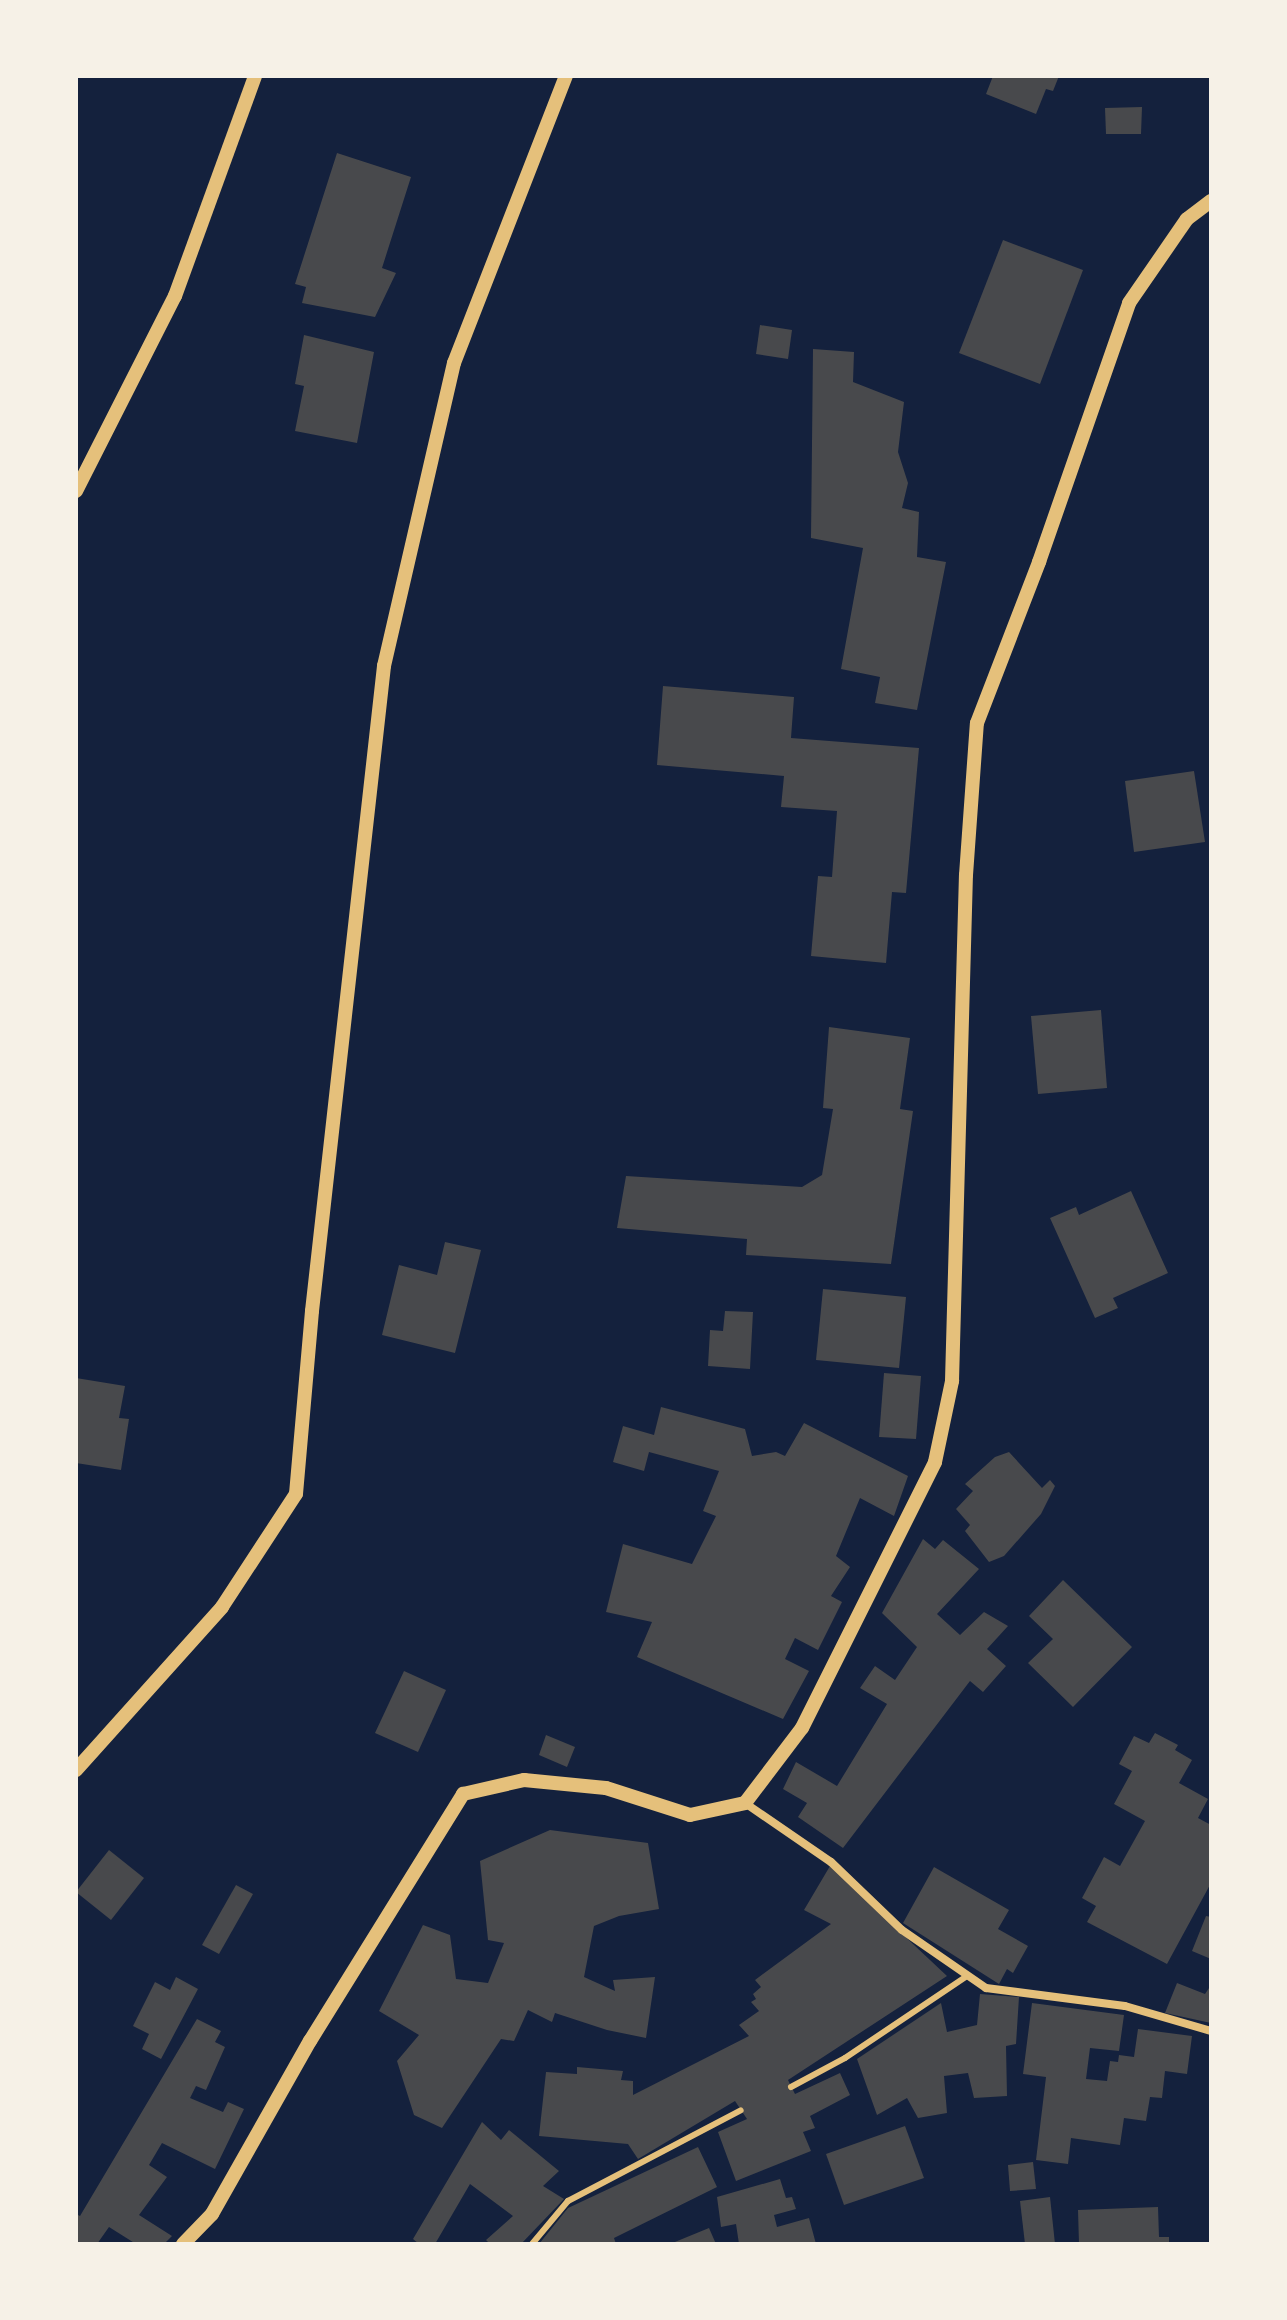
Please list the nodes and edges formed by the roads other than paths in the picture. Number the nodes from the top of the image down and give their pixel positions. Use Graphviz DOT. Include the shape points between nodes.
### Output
graph roads {
  1 [pos="255,76"];
  2 [pos="566,76"];
  3 [pos="1211,201"];
  4 [pos="76,491"];
  5 [pos="76,1770"];
  6 [pos="745,1803"];
  7 [pos="967,1976"];
  8 [pos="1211,2031"];
  9 [pos="791,2087"];
  10 [pos="741,2110"];
  11 [pos="183,2244"];
  12 [pos="532,2244"];
  1 -- 4 [label="street" via="175,296"];
  2 -- 5 [label="street" via="454,363 384,666 296,1494 222,1607"];
  3 -- 6 [label="street" via="1187,219 1129,303 977,723 966,875 952,1381 935,1462 802,1728"];
  6 -- 7 [label="street" via="831,1862 902,1930"];
  6 -- 11 [label="street" via="690,1815 606,1788 524,1780 463,1794 310,2041 212,2214"];
  7 -- 8 [label="street" via="986,1988 1125,2006"];
  7 -- 9 [label="lane" via="845,2058"];
  10 -- 12 [label="lane" via="568,2201"];
}
